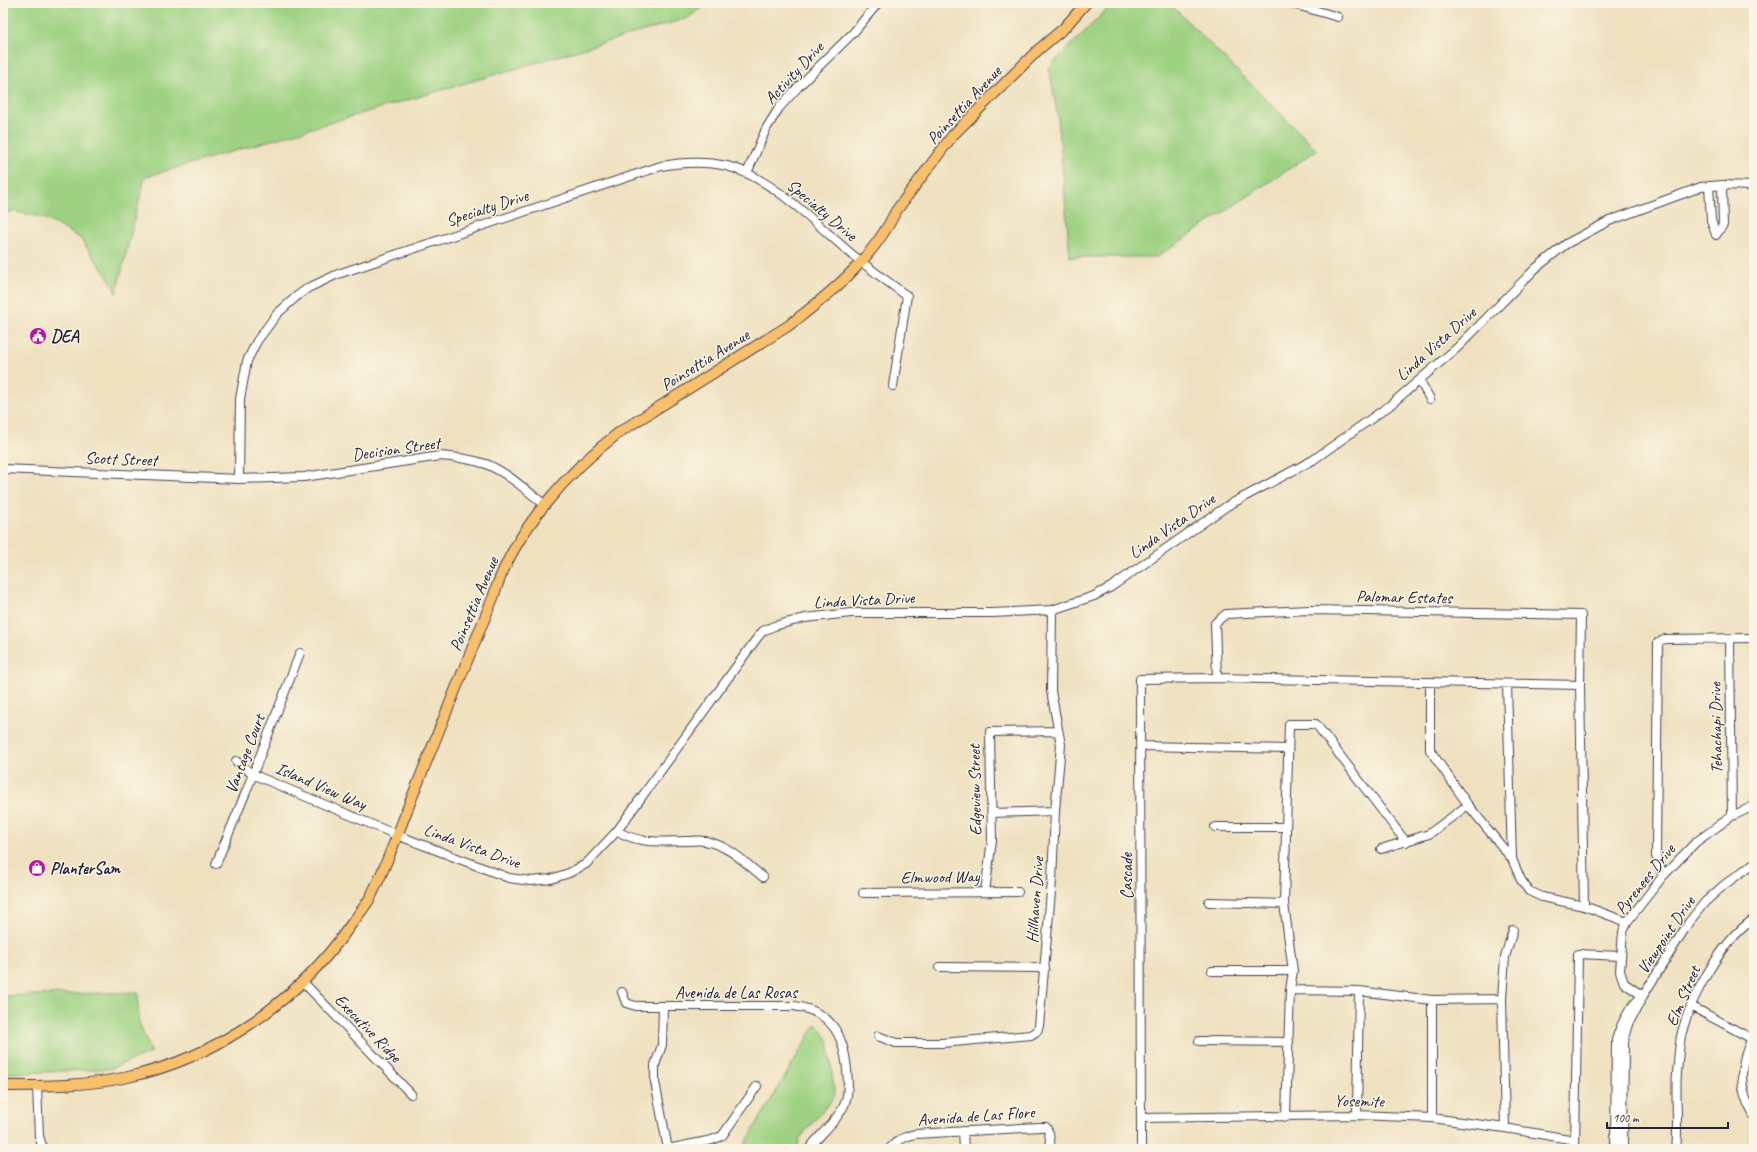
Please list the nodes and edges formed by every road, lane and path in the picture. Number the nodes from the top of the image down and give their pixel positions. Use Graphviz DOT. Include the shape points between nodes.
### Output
graph roads {
  1 [pos="878,3"];
  2 [pos="1086,3"];
  3 [pos="1290,3"];
  4 [pos="1338,17"];
  5 [pos="747,173"];
  6 [pos="1722,185"];
  7 [pos="1709,186"];
  8 [pos="1754,186"];
  9 [pos="861,262"];
  10 [pos="1420,381"];
  11 [pos="893,386"];
  12 [pos="1430,399"];
  13 [pos="3,469"];
  14 [pos="239,479"];
  15 [pos="545,504"];
  16 [pos="1052,610"];
  17 [pos="1754,638"];
  18 [pos="1730,639"];
  19 [pos="300,653"];
  20 [pos="1217,678"];
  21 [pos="1430,682"];
  22 [pos="1508,684"];
  23 [pos="1580,685"];
  24 [pos="1058,731"];
  25 [pos="1141,746"];
  26 [pos="1288,749"];
  27 [pos="236,761"];
  28 [pos="252,774"];
  29 [pos="1468,805"];
  30 [pos="1754,806"];
  31 [pos="1055,812"];
  32 [pos="992,813"];
  33 [pos="1732,816"];
  34 [pos="1215,827"];
  35 [pos="1286,827"];
  36 [pos="617,831"];
  37 [pos="397,835"];
  38 [pos="1406,842"];
  39 [pos="1381,849"];
  40 [pos="1512,859"];
  41 [pos="1754,863"];
  42 [pos="216,864"];
  43 [pos="1663,876"];
  44 [pos="762,877"];
  45 [pos="985,892"];
  46 [pos="1018,892"];
  47 [pos="863,893"];
  48 [pos="1210,902"];
  49 [pos="1284,904"];
  50 [pos="1584,906"];
  51 [pos="1754,919"];
  52 [pos="1627,922"];
  53 [pos="1513,930"];
  54 [pos="1620,956"];
  55 [pos="939,967"];
  56 [pos="1044,968"];
  57 [pos="1212,971"];
  58 [pos="1293,971"];
  59 [pos="304,982"];
  60 [pos="1290,990"];
  61 [pos="1359,991"];
  62 [pos="622,992"];
  63 [pos="1643,996"];
  64 [pos="1502,999"];
  65 [pos="1432,1000"];
  66 [pos="1691,1006"];
  67 [pos="663,1007"];
  68 [pos="878,1036"];
  69 [pos="1753,1037"];
  70 [pos="1199,1041"];
  71 [pos="1289,1042"];
  72 [pos="3,1086"];
  73 [pos="37,1086"];
  74 [pos="757,1086"];
  75 [pos="411,1094"];
  76 [pos="1357,1114"];
  77 [pos="1286,1116"];
  78 [pos="1754,1116"];
  79 [pos="1141,1118"];
  80 [pos="1432,1118"];
  81 [pos="1504,1128"];
  82 [pos="963,1131"];
  83 [pos="1576,1140"];
  84 [pos="43,1149"];
  85 [pos="668,1149"];
  86 [pos="809,1149"];
  87 [pos="889,1149"];
  88 [pos="964,1149"];
  89 [pos="1051,1149"];
  90 [pos="1141,1149"];
  91 [pos="1575,1149"];
  92 [pos="1615,1149"];
  93 [pos="1623,1149"];
  94 [pos="1676,1149"];
  1 -- 5 [label="street, Activity Drive" via="853,33 779,108 766,129"];
  2 -- 9 [label="main road, Poinsettia Avenue" via="1064,28 1038,50 953,135"];
  3 -- 4 [label="street"];
  5 -- 9 [label="street, Specialty Drive" via="777,191"];
  5 -- 14 [label="street, Specialty Drive" via="728,166 704,163 661,166 338,274 308,288 277,314 257,341 247,361 240,399"];
  6 -- 7 [label="street, Linda Vista Drive"];
  6 -- 7 [label="street" via="1723,225 1716,235 1711,220"];
  6 -- 8 [label="street, Linda Vista Drive"];
  7 -- 10 [label="street, Linda Vista Drive" via="1609,221 1566,244 1536,268 1458,348"];
  9 -- 11 [label="street, Specialty Drive" via="907,296"];
  9 -- 15 [label="main road, Poinsettia Avenue" via="788,326 621,431 599,448"];
  10 -- 12 [label="street"];
  10 -- 16 [label="street, Linda Vista Drive" via="1313,460 1227,506 1111,587 1082,601"];
  13 -- 14 [label="street, Scott Street"];
  14 -- 15 [label="street, Decision Street" via="304,477 440,456 486,464"];
  15 -- 37 [label="main road, Poinsettia Avenue" via="527,529 499,578"];
  16 -- 24 [label="street, Hillhaven Drive" via="1051,691"];
  16 -- 36 [label="street, Linda Vista Drive" via="992,613 851,613 805,618 763,631"];
  17 -- 18 [label="street"];
  18 -- 33 [label="street, Tehachapi Drive"];
  18 -- 43 [label="street" via="1665,639 1658,642 1656,856"];
  19 -- 28 [label="street, Vantage Court"];
  20 -- 21 [label="street"];
  20 -- 23 [label="street, Palomar Estates" via="1215,622 1226,614 1317,610 1582,615"];
  20 -- 25 [label="street, Cascade" via="1140,679"];
  21 -- 22 [label="street"];
  21 -- 29 [label="street" via="1430,750"];
  22 -- 23 [label="street"];
  22 -- 40 [label="street"];
  23 -- 50 [label="street"];
  24 -- 31 [label="street, Hillhaven Drive" via="1061,745"];
  24 -- 32 [label="street, Edgeview Street" via="990,732"];
  25 -- 26 [label="street"];
  25 -- 79 [label="street, Cascade"];
  26 -- 35 [label="street"];
  26 -- 38 [label="street" via="1289,724 1316,724"];
  27 -- 28 [label="street, Island View Way"];
  28 -- 37 [label="street, Island View Way"];
  28 -- 42 [label="street, Vantage Court"];
  29 -- 38 [label="street" via="1429,834"];
  29 -- 40 [label="street"];
  30 -- 33 [label="street, Pyrenees Drive"];
  31 -- 32 [label="street"];
  31 -- 56 [label="street, Hillhaven Drive"];
  32 -- 45 [label="street, Edgeview Street" via="992,840"];
  33 -- 43 [label="street, Pyrenees Drive" via="1696,842"];
  34 -- 35 [label="street"];
  35 -- 49 [label="street"];
  36 -- 37 [label="street, Linda Vista Drive" via="586,864 551,879 532,881 509,878"];
  36 -- 44 [label="street" via="642,842 705,841 721,846 740,857"];
  37 -- 59 [label="main road, Poinsettia Avenue" via="369,899 336,947"];
  38 -- 39 [label="street"];
  40 -- 50 [label="street" via="1529,891 1542,897"];
  41 -- 63 [label="street, Viewpoint Drive" via="1705,902 1689,922"];
  43 -- 52 [label="street, Pyrenees Drive"];
  45 -- 46 [label="street, Elmwood Way"];
  45 -- 47 [label="street, Elmwood Way"];
  48 -- 49 [label="street"];
  49 -- 58 [label="street"];
  50 -- 52 [label="street"];
  51 -- 66 [label="street, Elm Street" via="1726,944"];
  52 -- 54 [label="street, Pyrenees Drive"];
  53 -- 64 [label="street" via="1505,957"];
  54 -- 63 [label="street, Pyrenees Drive" via="1620,971 1624,983"];
  54 -- 83 [label="street" via="1578,954"];
  55 -- 56 [label="street"];
  56 -- 68 [label="street, Hillhaven Drive" via="1039,1026 1031,1035 942,1044 896,1043"];
  57 -- 58 [label="street"];
  58 -- 60 [label="street"];
  59 -- 73 [label="main road, Poinsettia Avenue" via="269,1012 232,1036 185,1060 92,1084"];
  59 -- 75 [label="street, Executive Ridge"];
  60 -- 61 [label="street"];
  60 -- 71 [label="street"];
  61 -- 65 [label="street"];
  61 -- 76 [label="street"];
  62 -- 67 [label="street, Avenida de Las Rosas" via="626,1004"];
  63 -- 92 [label="street, Viewpoint Drive" via="1630,1007 1616,1040"];
  63 -- 93 [label="street, Viewpoint Drive" via="1630,1021 1624,1041"];
  64 -- 65 [label="street"];
  64 -- 81 [label="street"];
  65 -- 80 [label="street"];
  66 -- 69 [label="street"];
  66 -- 94 [label="street, Elm Street" via="1681,1036 1677,1073"];
  67 -- 85 [label="street" via="662,1045 655,1065 655,1082"];
  67 -- 86 [label="street, Avenida de Las Rosas" via="794,1006 808,1008 824,1017 833,1026 843,1044 848,1090 845,1104 838,1116"];
  69 -- 78 [label="street" via="1744,1056 1741,1077 1743,1093"];
  70 -- 71 [label="street"];
  71 -- 77 [label="street"];
  72 -- 73 [label="main road, Poinsettia Avenue"];
  73 -- 84 [label="street" via="39,1136"];
  74 -- 85 [label="street" via="722,1136"];
  76 -- 77 [label="street, Yosemite"];
  76 -- 80 [label="street, Yosemite"];
  77 -- 79 [label="street, Yosemite"];
  79 -- 90 [label="street, Cascade"];
  80 -- 81 [label="street, Yosemite"];
  81 -- 83 [label="street, Yosemite"];
  82 -- 87 [label="street, Avenida de Las Flore" via="915,1134 895,1142"];
  82 -- 88 [label="street"];
  82 -- 89 [label="street, Avenida de Las Flore" via="1046,1127"];
  83 -- 91 [label="street"];
}
